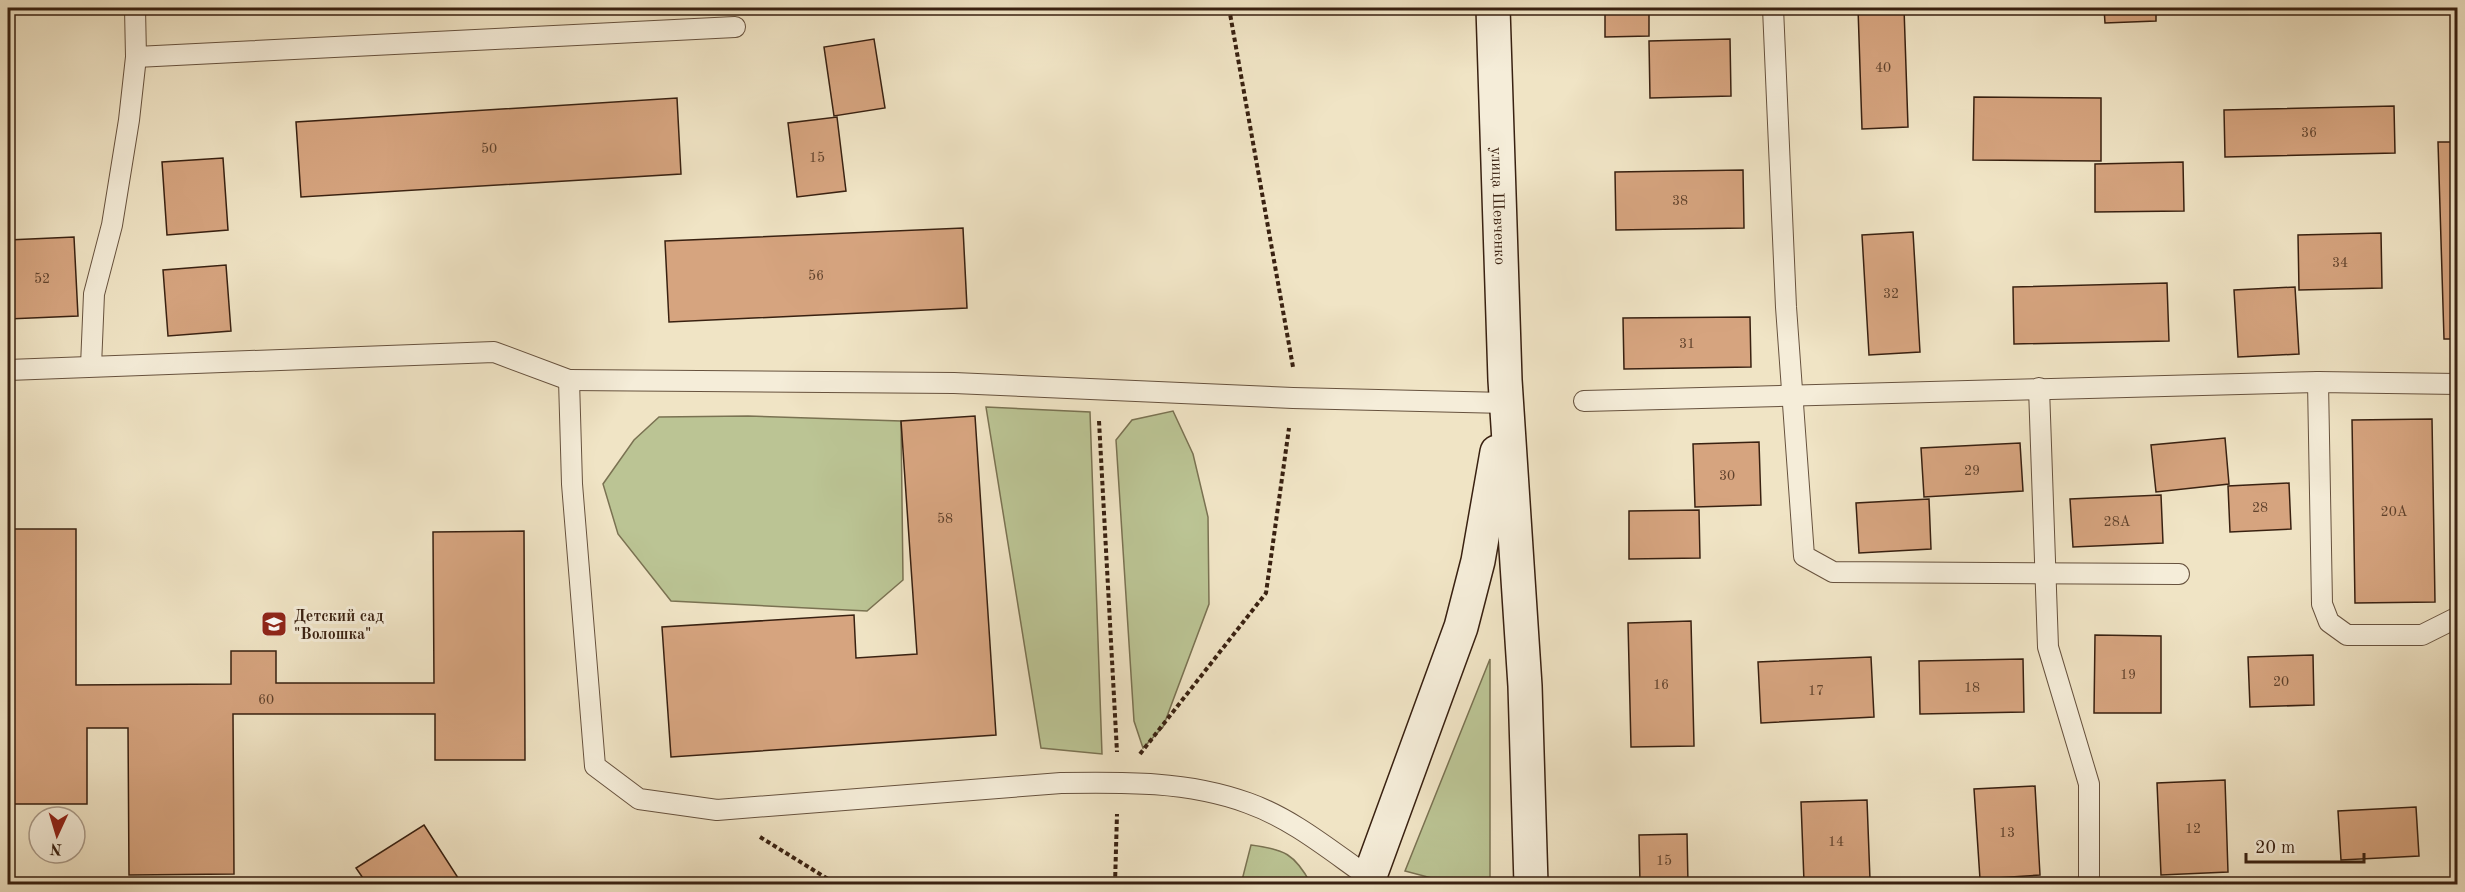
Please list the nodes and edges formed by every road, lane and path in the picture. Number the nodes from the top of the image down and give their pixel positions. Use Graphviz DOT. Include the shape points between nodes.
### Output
graph roads {
  1 [pos="135,8"];
  2 [pos="1229,8"];
  3 [pos="1493,8"];
  4 [pos="1773,8"];
  5 [pos="735,27"];
  6 [pos="136,57"];
  7 [pos="91,366"];
  8 [pos="8,370"];
  9 [pos="569,380"];
  10 [pos="2318,382"];
  11 [pos="2457,384"];
  12 [pos="2039,388"];
  13 [pos="1098,390"];
  14 [pos="1791,395"];
  15 [pos="1293,398"];
  16 [pos="1584,401"];
  17 [pos="1506,403"];
  18 [pos="2044,574"];
  19 [pos="2179,574"];
  20 [pos="2457,617"];
  21 [pos="1118,782"];
  22 [pos="717,810"];
  23 [pos="1368,881"];
  24 [pos="836,885"];
  25 [pos="1115,885"];
  26 [pos="1531,885"];
  27 [pos="2089,885"];
  1 -- 6 [label="lane"];
  2 -- 15 [label="path" via="1293,360"];
  3 -- 17 [label="street, улица Шевченко"];
  4 -- 14 [label="lane"];
  5 -- 6 [label="lane"];
  6 -- 7 [label="lane" via="112,225 94,294"];
  7 -- 8 [label="lane"];
  7 -- 9 [label="lane" via="494,352"];
  9 -- 13 [label="lane" via="954,383"];
  9 -- 22 [label="lane" via="572,484 595,766 639,799"];
  10 -- 11 [label="lane"];
  10 -- 12 [label="lane"];
  10 -- 20 [label="lane" via="2322,604 2329,622 2347,635 2422,635"];
  12 -- 14 [label="lane"];
  12 -- 18 [label="lane"];
  13 -- 15 [label="lane"];
  13 -- 21 [label="path"];
  14 -- 16 [label="lane"];
  14 -- 18 [label="lane" via="1804,556 1833,572"];
  15 -- 17 [label="lane"];
  15 -- 21 [label="path" via="1266,593"];
  17 -- 23 [label="street" via="1478,561 1461,627"];
  17 -- 26 [label="street" via="1525,686"];
  18 -- 19 [label="lane"];
  18 -- 27 [label="lane" via="2048,647 2089,784"];
  21 -- 22 [label="lane"];
  21 -- 23 [label="lane" via="1184,786 1249,803 1299,829"];
  21 -- 25 [label="path"];
  22 -- 24 [label="path"];
}
